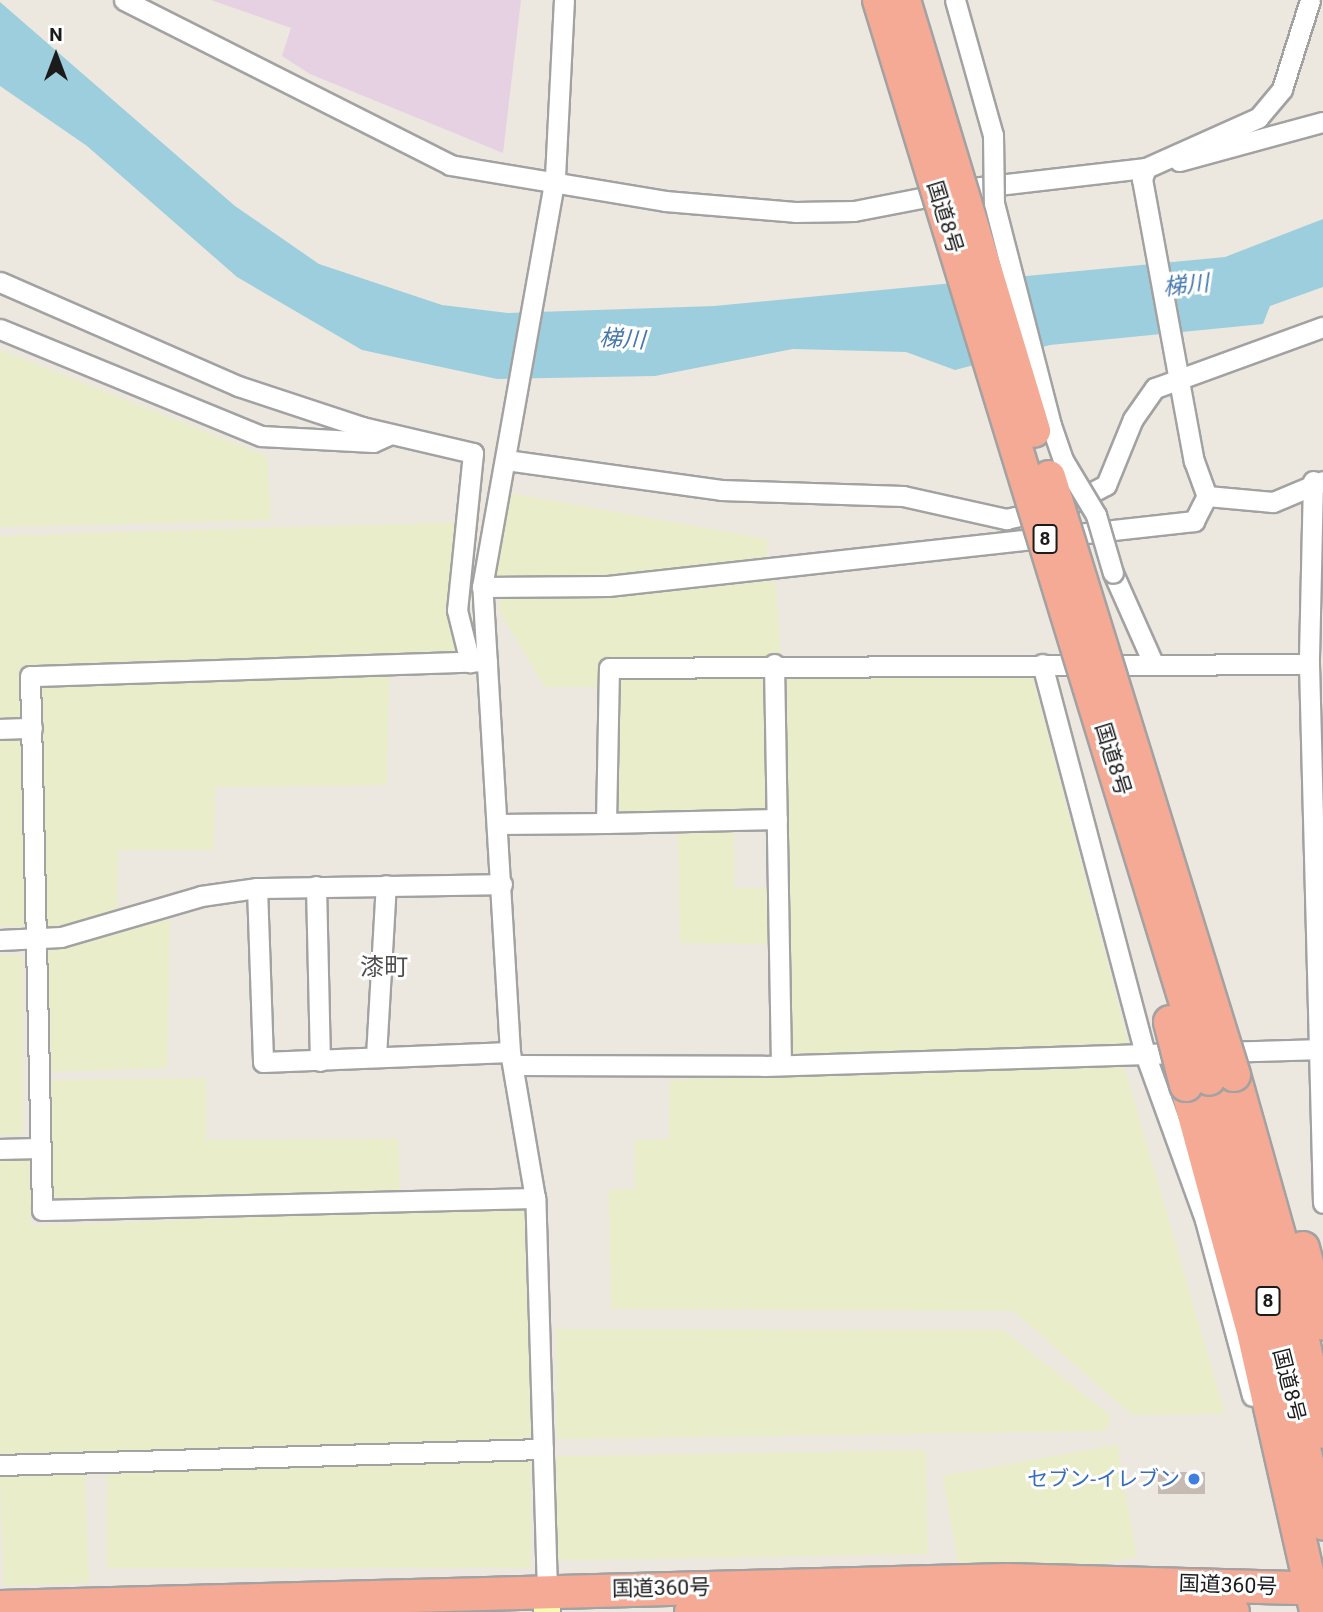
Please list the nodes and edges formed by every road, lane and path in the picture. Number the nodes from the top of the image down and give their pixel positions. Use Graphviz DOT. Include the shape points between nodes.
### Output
graph roads {
  1 [pos="124,0"];
  2 [pos="562,0"];
  3 [pos="858,0"];
  4 [pos="879,0"];
  5 [pos="904,0"];
  6 [pos="925,0"];
  7 [pos="955,0"];
  8 [pos="1310,0"];
  9 [pos="1323,122"];
  10 [pos="1150,169"];
  11 [pos="554,184"];
  12 [pos="968,252"];
  13 [pos="0,282"];
  14 [pos="1323,327"];
  15 [pos="0,329"];
  16 [pos="1178,370"];
  17 [pos="391,435"];
  18 [pos="507,453"];
  19 [pos="1318,481"];
  20 [pos="1207,496"];
  21 [pos="482,587"];
  22 [pos="479,661"];
  23 [pos="1153,663"];
  24 [pos="774,664"];
  25 [pos="1042,664"];
  26 [pos="1315,670"];
  27 [pos="32,728"];
  28 [pos="0,729"];
  29 [pos="1139,801"];
  30 [pos="777,820"];
  31 [pos="607,823"];
  32 [pos="497,824"];
  33 [pos="502,884"];
  34 [pos="386,885"];
  35 [pos="316,886"];
  36 [pos="257,888"];
  37 [pos="35,939"];
  38 [pos="0,940"];
  39 [pos="1321,1049"];
  40 [pos="1145,1054"];
  41 [pos="376,1056"];
  42 [pos="513,1058"];
  43 [pos="320,1061"];
  44 [pos="781,1065"];
  45 [pos="1220,1077"];
  46 [pos="40,1148"];
  47 [pos="0,1149"];
  48 [pos="535,1198"];
  49 [pos="1323,1203"];
  50 [pos="1323,1323"];
  51 [pos="1323,1432"];
  52 [pos="543,1449"];
  53 [pos="0,1465"];
  54 [pos="1287,1476"];
  55 [pos="1323,1524"];
  56 [pos="1316,1596"];
  57 [pos="547,1601"];
  58 [pos="0,1607"];
  59 [pos="691,1612"];
  60 [pos="1233,1612"];
  1 -- 11 [label="street" via="450,165"];
  2 -- 11 [label="street"];
  3 -- 12 [label="highway, bridge"];
  4 -- 12 [label="highway, 国道8号 / 8, bridge"];
  5 -- 12 [label="highway, 国道8号 / 8, bridge"];
  6 -- 12 [label="highway, bridge" via="977,178"];
  7 -- 23 [label="street, bridge" via="993,135 994,203 1051,425 1063,460 1096,516 1113,573"];
  8 -- 10 [label="street" via="1282,89 1258,118"];
  9 -- 10 [label="street"];
  10 -- 11 [label="street" via="972,188 854,211 795,212 666,201"];
  10 -- 16 [label="street"];
  11 -- 18 [label="street"];
  12 -- 29 [label="highway, 国道8号 / 8, bridge"];
  13 -- 17 [label="street" via="237,386"];
  14 -- 16 [label="street"];
  15 -- 17 [label="street" via="261,436 373,442"];
  16 -- 18 [label="street" via="1155,387 1133,419 1106,485 1068,505 1006,519 902,496 721,490"];
  16 -- 20 [label="street" via="1194,461"];
  17 -- 22 [label="street" via="473,453 457,610"];
  18 -- 21 [label="street"];
  19 -- 20 [label="street" via="1273,502"];
  19 -- 26 [label="street"];
  20 -- 21 [label="street" via="1194,521 608,586"];
  21 -- 22 [label="street"];
  22 -- 27 [label="street" via="30,677"];
  22 -- 32 [label="street"];
  23 -- 25 [label="street"];
  23 -- 26 [label="street"];
  24 -- 25 [label="street"];
  24 -- 30 [label="street"];
  24 -- 31 [label="street" via="609,668"];
  25 -- 40 [label="street"];
  26 -- 39 [label="street"];
  27 -- 28 [label="street"];
  27 -- 37 [label="street"];
  29 -- 45 [label="highway, 国道8号 / 8, bridge"];
  29 -- 45 [label="highway, bridge" via="1129,860"];
  30 -- 31 [label="street"];
  30 -- 44 [label="street"];
  31 -- 32 [label="street"];
  32 -- 33 [label="street"];
  33 -- 34 [label="street"];
  33 -- 42 [label="street"];
  34 -- 35 [label="street"];
  34 -- 41 [label="street"];
  35 -- 36 [label="street"];
  35 -- 43 [label="street"];
  36 -- 37 [label="street" via="201,896 61,937"];
  36 -- 43 [label="street" via="263,1062"];
  37 -- 38 [label="street"];
  37 -- 46 [label="street"];
  39 -- 40 [label="street"];
  39 -- 49 [label="street"];
  40 -- 44 [label="street"];
  40 -- 54 [label="street" via="1205,1220 1264,1437"];
  41 -- 42 [label="street"];
  41 -- 43 [label="street"];
  42 -- 44 [label="street"];
  42 -- 48 [label="street"];
  45 -- 50 [label="highway"];
  45 -- 51 [label="highway, 国道8号 / 8" via="1284,1253"];
  45 -- 54 [label="highway"];
  45 -- 55 [label="highway, 国道8号 / 8"];
  46 -- 47 [label="street"];
  46 -- 48 [label="street" via="42,1210"];
  48 -- 52 [label="street"];
  52 -- 53 [label="street"];
  52 -- 57 [label="street"];
  54 -- 56 [label="highway"];
  56 -- 57 [label="highway, 国道360号" via="1007,1580"];
  57 -- 58 [label="highway, 国道360号"];
  59 -- 60 [label="highway, 国道360号" via="995,1604"];
}
